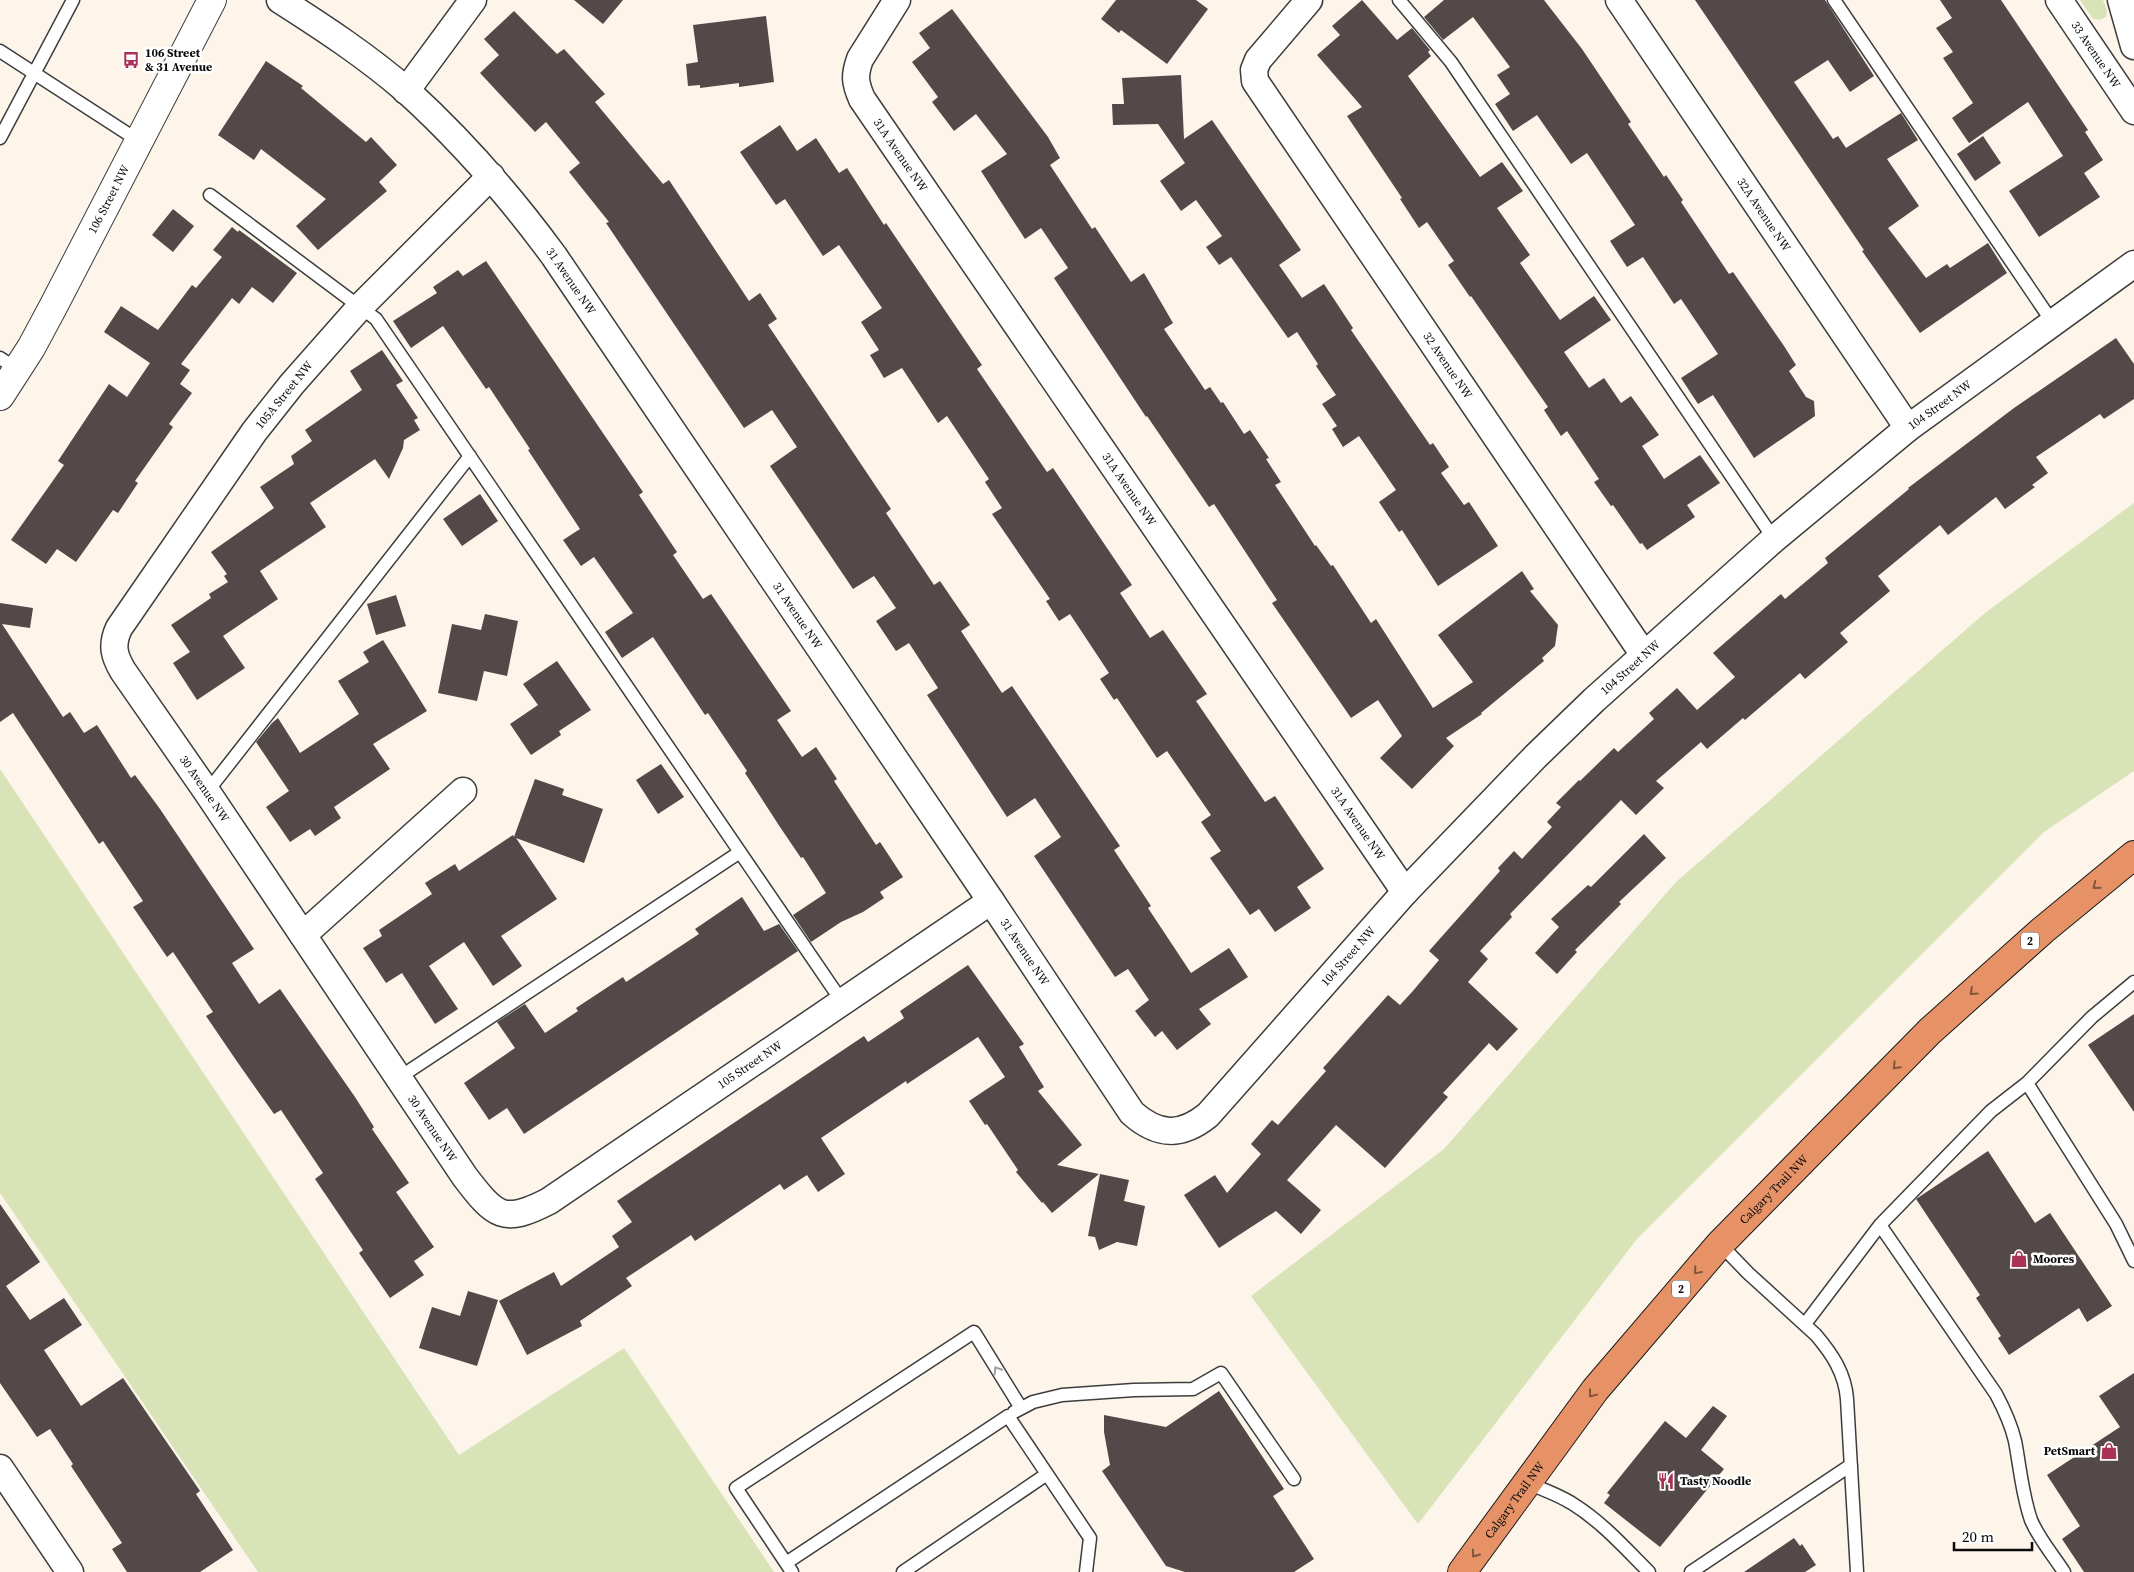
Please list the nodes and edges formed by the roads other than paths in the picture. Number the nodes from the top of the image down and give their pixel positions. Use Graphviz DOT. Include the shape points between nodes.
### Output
graph roads {
  1 [pos="72,0"];
  2 [pos="212,0"];
  3 [pos="280,0"];
  4 [pos="473,0"];
  5 [pos="897,0"];
  6 [pos="1309,0"];
  7 [pos="1399,0"];
  8 [pos="1619,0"];
  9 [pos="1834,0"];
  10 [pos="2059,0"];
  11 [pos="2121,0"];
  12 [pos="2134,46"];
  13 [pos="0,51"];
  14 [pos="35,73"];
  15 [pos="406,91"];
  16 [pos="2134,110"];
  17 [pos="0,138"];
  18 [pos="139,141"];
  19 [pos="491,176"];
  20 [pos="210,195"];
  21 [pos="2134,264"];
  22 [pos="360,307"];
  23 [pos="2053,323"];
  24 [pos="9,364"];
  25 [pos="0,396"];
  26 [pos="1908,428"];
  27 [pos="470,456"];
  28 [pos="1774,539"];
  29 [pos="114,642"];
  30 [pos="1644,655"];
  31 [pos="463,791"];
  32 [pos="207,792"];
  33 [pos="740,852"];
  34 [pos="2134,855"];
  35 [pos="1405,892"];
  36 [pos="991,901"];
  37 [pos="303,934"];
  38 [pos="2134,982"];
  39 [pos="843,1004"];
  40 [pos="400,1077"];
  41 [pos="2028,1083"];
  42 [pos="1184,1129"];
  43 [pos="502,1214"];
  44 [pos="1880,1225"];
  45 [pos="1720,1244"];
  46 [pos="2134,1261"];
  47 [pos="1805,1324"];
  48 [pos="1021,1408"];
  49 [pos="1008,1416"];
  50 [pos="1851,1465"];
  51 [pos="0,1468"];
  52 [pos="1047,1474"];
  53 [pos="1294,1479"];
  54 [pos="1527,1484"];
  55 [pos="789,1567"];
  56 [pos="70,1572"];
  57 [pos="903,1572"];
  58 [pos="1086,1572"];
  59 [pos="1462,1572"];
  60 [pos="1649,1572"];
  61 [pos="1691,1572"];
  62 [pos="1857,1572"];
  63 [pos="2064,1572"];
  1 -- 14 [label="lane"];
  2 -- 18 [label="street, 106 Street NW"];
  3 -- 15 [label="street, 31 Avenue NW" via="325,29"];
  4 -- 15 [label="street"];
  5 -- 35 [label="street, 31A Avenue NW" via="860,59 855,84 862,99"];
  6 -- 30 [label="street, 32 Avenue NW" via="1258,60 1254,75 1258,87"];
  7 -- 28 [label="lane" via="1451,62"];
  8 -- 26 [label="street, 32A Avenue NW"];
  9 -- 23 [label="lane"];
  10 -- 16 [label="street, 33 Avenue NW"];
  11 -- 12 [label="street"];
  13 -- 14 [label="lane"];
  14 -- 17 [label="lane"];
  14 -- 18 [label="lane"];
  15 -- 19 [label="street, 31 Avenue NW"];
  18 -- 24 [label="street, 106 Street NW" via="54,307"];
  19 -- 22 [label="street, 105A Street NW"];
  19 -- 36 [label="street, 31 Avenue NW" via="554,256"];
  20 -- 22 [label="lane"];
  21 -- 23 [label="street, 104 Street NW"];
  22 -- 27 [label="lane" via="376,320"];
  22 -- 29 [label="street, 105A Street NW" via="254,432 129,612"];
  23 -- 26 [label="street, 104 Street NW"];
  24 -- 25 [label="street, 106 Street NW"];
  26 -- 28 [label="street, 104 Street NW"];
  27 -- 32 [label="lane"];
  27 -- 33 [label="lane"];
  28 -- 30 [label="street, 104 Street NW"];
  29 -- 32 [label="street, 30 Avenue NW" via="113,650 123,671"];
  30 -- 35 [label="street, 104 Street NW" via="1536,756"];
  31 -- 37 [label="street"];
  32 -- 37 [label="street, 30 Avenue NW"];
  33 -- 39 [label="lane"];
  33 -- 40 [label="lane"];
  34 -- 45 [label="highway, Calgary Trail NW / 2, one-way" via="2043,930 1930,1032"];
  35 -- 42 [label="street, 104 Street NW" via="1208,1115"];
  36 -- 39 [label="street, 105 Street NW"];
  36 -- 42 [label="street, 31 Avenue NW" via="1132,1112 1155,1128"];
  37 -- 40 [label="street, 30 Avenue NW"];
  38 -- 41 [label="lane" via="2092,1017"];
  39 -- 43 [label="street, 105 Street NW" via="549,1201 517,1215"];
  40 -- 43 [label="street, 30 Avenue NW" via="477,1192 489,1206"];
  41 -- 44 [label="lane" via="1991,1111"];
  41 -- 46 [label="lane" via="2116,1224"];
  44 -- 47 [label="lane"];
  44 -- 63 [label="lane" via="1996,1394 2009,1418 2032,1521"];
  45 -- 47 [label="lane"];
  45 -- 54 [label="highway, Calgary Trail NW / 2, one-way" via="1595,1390"];
  47 -- 50 [label="lane" via="1825,1345 1845,1383"];
  48 -- 49 [label="lane"];
  48 -- 53 [label="lane" via="1062,1395 1193,1389 1221,1373"];
  48 -- 55 [label="lane, one-way" via="974,1332 736,1488"];
  49 -- 52 [label="lane"];
  49 -- 55 [label="lane"];
  50 -- 61 [label="lane"];
  50 -- 62 [label="lane"];
  51 -- 56 [label="street"];
  52 -- 57 [label="lane"];
  52 -- 58 [label="lane" via="1090,1538"];
  54 -- 59 [label="highway, Calgary Trail NW / 2, one-way"];
  54 -- 60 [label="lane" via="1572,1503 1588,1514"];
}
